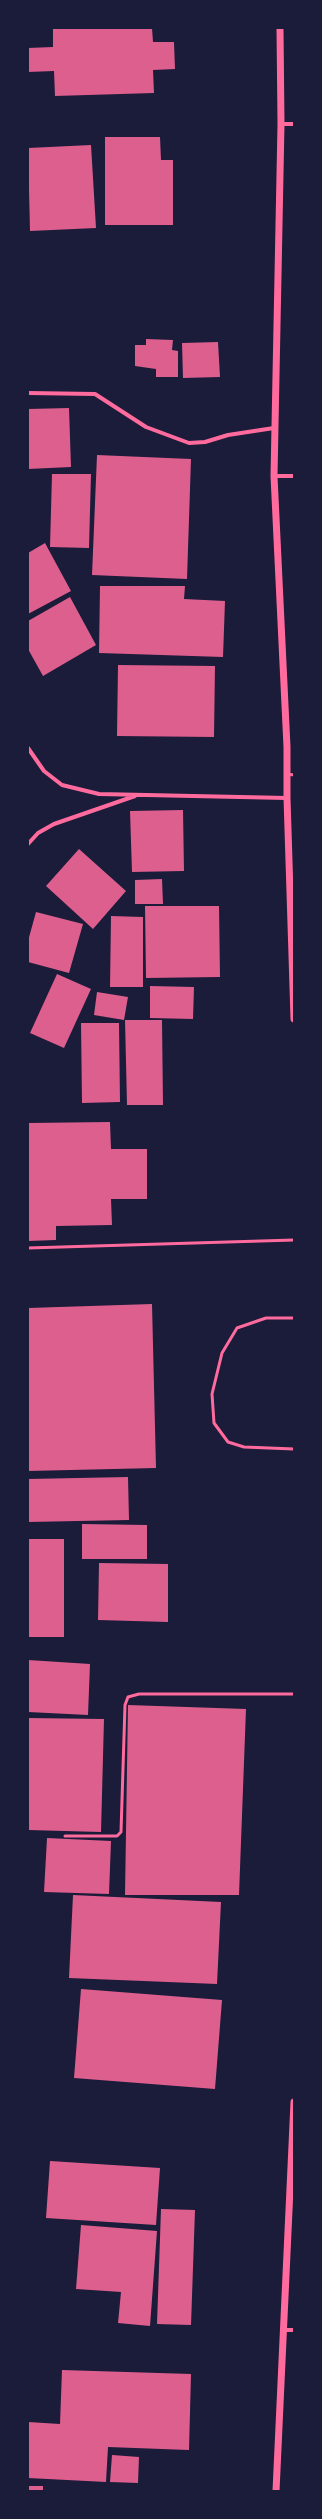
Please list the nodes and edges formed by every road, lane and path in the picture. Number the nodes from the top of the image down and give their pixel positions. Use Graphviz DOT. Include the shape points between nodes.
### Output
graph roads {
  1 [pos="280,28"];
  2 [pos="281,124"];
  3 [pos="294,124"];
  4 [pos="28,392"];
  5 [pos="274,428"];
  6 [pos="274,476"];
  7 [pos="294,476"];
  8 [pos="291,747"];
  9 [pos="28,748"];
  10 [pos="290,775"];
  11 [pos="139,795"];
  12 [pos="287,798"];
  13 [pos="28,844"];
  14 [pos="292,897"];
  15 [pos="294,1019"];
  16 [pos="294,1240"];
  17 [pos="28,1248"];
  18 [pos="294,1318"];
  19 [pos="294,1449"];
  20 [pos="294,1694"];
  21 [pos="65,1836"];
  22 [pos="294,2102"];
  23 [pos="283,2330"];
  24 [pos="294,2330"];
  25 [pos="276,2491"];
  1 -- 2 [label="street"];
  2 -- 3 [label="street"];
  2 -- 5 [label="street"];
  4 -- 5 [label="street" via="95,394 146,427 189,442 205,442 228,435"];
  5 -- 6 [label="street"];
  6 -- 7 [label="street"];
  6 -- 8 [label="street"];
  8 -- 10 [label="street"];
  9 -- 11 [label="street" via="44,771 62,785 99,794"];
  10 -- 12 [label="street"];
  11 -- 12 [label="street"];
  11 -- 13 [label="street" via="54,824"];
  12 -- 14 [label="street"];
  14 -- 15 [label="street"];
  16 -- 17 [label="lane"];
  18 -- 19 [label="lane" via="266,1318 238,1328 222,1353 212,1394 214,1423 228,1442 244,1447"];
  20 -- 21 [label="lane" via="139,1694 128,1697 124,1705 121,1832 117,1836"];
  22 -- 23 [label="street"];
  23 -- 24 [label="street"];
  23 -- 25 [label="street"];
}
